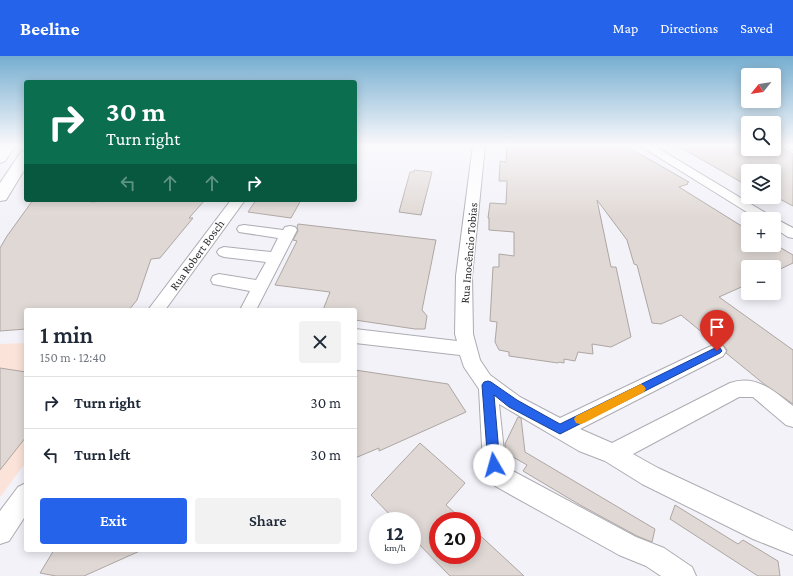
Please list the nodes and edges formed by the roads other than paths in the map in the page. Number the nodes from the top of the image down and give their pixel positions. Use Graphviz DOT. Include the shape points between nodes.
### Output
graph roads {
  1 [pos="17,169"];
  2 [pos="476,169"];
  3 [pos="685,169"];
  4 [pos="0,196"];
  5 [pos="237,202"];
  6 [pos="757,212"];
  7 [pos="793,220"];
  8 [pos="781,221"];
  9 [pos="781,226"];
  10 [pos="244,229"];
  11 [pos="793,234"];
  12 [pos="224,252"];
  13 [pos="276,258"];
  14 [pos="219,280"];
  15 [pos="261,287"];
  16 [pos="157,308"];
  17 [pos="249,308"];
  18 [pos="357,336"];
  19 [pos="467,349"];
  20 [pos="717,351"];
  21 [pos="485,383"];
  22 [pos="793,418"];
  23 [pos="560,429"];
  24 [pos="613,454"];
  25 [pos="24,498"];
  26 [pos="0,532"];
  27 [pos="793,543"];
  28 [pos="683,576"];
  1 -- 4 [label="main road"];
  2 -- 19 [label="street, Rua Inocêncio Tobias" via="464,276 464,334"];
  3 -- 6 [label="street"];
  5 -- 16 [label="street, Rua Robert Bosch"];
  7 -- 8 [label="street"];
  9 -- 11 [label="street"];
  10 -- 13 [label="street" via="288,232"];
  12 -- 13 [label="street"];
  13 -- 15 [label="street"];
  14 -- 15 [label="street"];
  15 -- 17 [label="street"];
  18 -- 19 [label="street"];
  19 -- 21 [label="street, Rua Inocêncio Tobias" via="471,362"];
  20 -- 23 [label="street"];
  21 -- 23 [label="street" via="513,404"];
  21 -- 28 [label="street" via="494,465 504,478 628,546 655,557"];
  22 -- 24 [label="street" via="758,391 737,389"];
  23 -- 24 [label="street" via="587,444"];
  24 -- 27 [label="street" via="657,479"];
  25 -- 26 [label="street"];
}
